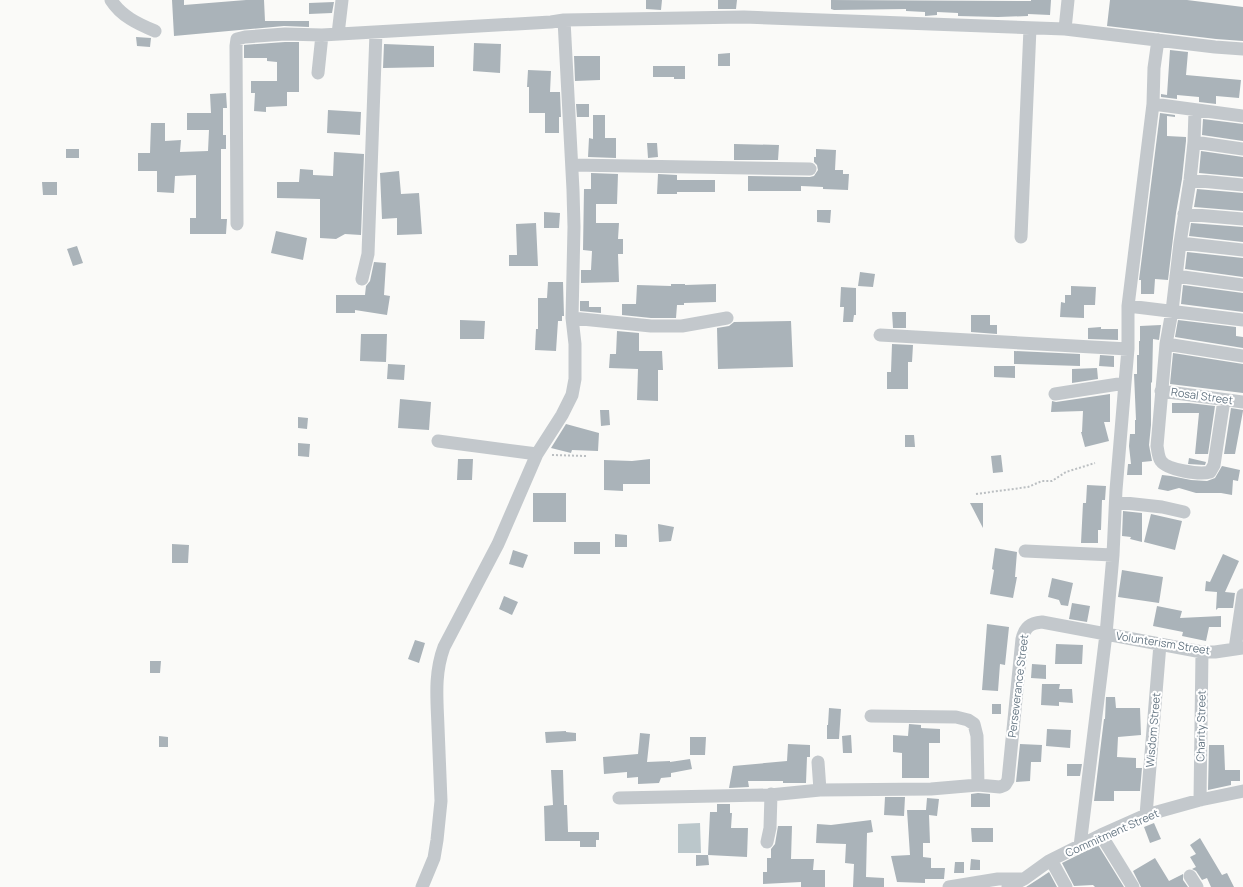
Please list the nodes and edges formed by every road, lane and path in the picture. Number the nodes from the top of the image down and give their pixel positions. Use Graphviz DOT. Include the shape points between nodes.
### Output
graph roads {
  1 [pos="111,0"];
  2 [pos="342,0"];
  3 [pos="1068,0"];
  4 [pos="564,20"];
  5 [pos="1030,28"];
  6 [pos="1065,29"];
  7 [pos="155,31"];
  8 [pos="376,32"];
  9 [pos="338,34"];
  10 [pos="322,35"];
  11 [pos="1158,40"];
  12 [pos="1243,49"];
  13 [pos="318,73"];
  14 [pos="1153,104"];
  15 [pos="1195,111"];
  16 [pos="1243,116"];
  17 [pos="1194,142"];
  18 [pos="1243,149"];
  19 [pos="572,166"];
  20 [pos="810,169"];
  21 [pos="1190,180"];
  22 [pos="1243,185"];
  23 [pos="1184,214"];
  24 [pos="1243,219"];
  25 [pos="237,224"];
  26 [pos="1021,237"];
  27 [pos="1180,242"];
  28 [pos="1243,250"];
  29 [pos="1176,276"];
  30 [pos="362,279"];
  31 [pos="1243,285"];
  32 [pos="1128,306"];
  33 [pos="1172,311"];
  34 [pos="572,318"];
  35 [pos="727,318"];
  36 [pos="1243,320"];
  37 [pos="880,335"];
  38 [pos="1166,344"];
  39 [pos="1128,349"];
  40 [pos="1243,356"];
  41 [pos="1125,383"];
  42 [pos="1161,391"];
  43 [pos="1055,394"];
  44 [pos="1224,400"];
  45 [pos="1243,402"];
  46 [pos="438,441"];
  47 [pos="537,454"];
  48 [pos="586,456"];
  49 [pos="1095,463"];
  50 [pos="976,494"];
  51 [pos="1116,502"];
  52 [pos="1184,512"];
  53 [pos="1025,551"];
  54 [pos="1113,555"];
  55 [pos="1243,595"];
  56 [pos="1106,634"];
  57 [pos="1160,644"];
  58 [pos="1239,648"];
  59 [pos="1202,652"];
  60 [pos="871,716"];
  61 [pos="818,762"];
  62 [pos="978,785"];
  63 [pos="820,790"];
  64 [pos="1243,791"];
  65 [pos="771,794"];
  66 [pos="619,798"];
  67 [pos="1200,800"];
  68 [pos="1146,816"];
  69 [pos="1102,835"];
  70 [pos="767,842"];
  71 [pos="1080,846"];
  72 [pos="1051,860"];
  73 [pos="1024,879"];
  74 [pos="422,887"];
  75 [pos="949,887"];
  76 [pos="1008,887"];
  77 [pos="1066,887"];
  78 [pos="1133,887"];
  1 -- 7 [label="street" via="134,23"];
  2 -- 9 [label="street"];
  3 -- 6 [label="street"];
  4 -- 5 [label="street" via="744,17"];
  4 -- 8 [label="street"];
  4 -- 19 [label="street"];
  5 -- 6 [label="street"];
  5 -- 26 [label="street"];
  6 -- 11 [label="street"];
  8 -- 9 [label="street"];
  8 -- 30 [label="street" via="368,254"];
  9 -- 10 [label="street"];
  10 -- 13 [label="street"];
  10 -- 25 [label="street" via="285,34 237,40"];
  11 -- 12 [label="street"];
  11 -- 14 [label="street"];
  14 -- 15 [label="street"];
  14 -- 32 [label="street"];
  15 -- 16 [label="street"];
  15 -- 17 [label="street"];
  17 -- 18 [label="street"];
  17 -- 21 [label="street"];
  19 -- 20 [label="street"];
  19 -- 34 [label="street"];
  21 -- 22 [label="street"];
  21 -- 23 [label="street"];
  23 -- 24 [label="street"];
  23 -- 27 [label="street"];
  27 -- 28 [label="street"];
  27 -- 29 [label="street"];
  29 -- 31 [label="street"];
  29 -- 33 [label="street"];
  32 -- 33 [label="street"];
  32 -- 39 [label="street"];
  33 -- 36 [label="street"];
  33 -- 38 [label="street"];
  34 -- 35 [label="street" via="651,326 682,326"];
  34 -- 47 [label="street" via="575,344 575,379 572,395"];
  37 -- 39 [label="street"];
  38 -- 40 [label="street"];
  38 -- 42 [label="street"];
  39 -- 41 [label="street"];
  41 -- 43 [label="street"];
  41 -- 51 [label="street"];
  42 -- 44 [label="street, Rosal Street"];
  42 -- 44 [label="street" via="1157,446 1161,462 1174,469 1201,473 1210,472 1214,464"];
  44 -- 45 [label="street, Rosal Street"];
  46 -- 47 [label="street"];
  47 -- 48 [label="path"];
  47 -- 74 [label="street" via="498,544 439,661 437,693 440,818 434,858"];
  49 -- 50 [label="path" via="1066,472 1052,481"];
  51 -- 52 [label="street"];
  51 -- 54 [label="street"];
  53 -- 54 [label="street"];
  54 -- 56 [label="street"];
  55 -- 58 [label="street"];
  56 -- 57 [label="street, Volunterism Street"];
  56 -- 62 [label="street, Perseverance Street" via="1042,622 1026,628 1022,639 1008,780 1006,785 1000,787"];
  56 -- 71 [label="street"];
  57 -- 59 [label="street, Volunterism Street"];
  57 -- 68 [label="street, Wisdom Street"];
  58 -- 59 [label="street, Volunterism Street"];
  59 -- 67 [label="street, Charity Street"];
  60 -- 62 [label="street" via="968,720 974,724 977,736"];
  61 -- 63 [label="street"];
  62 -- 63 [label="street" via="931,789"];
  63 -- 65 [label="street"];
  64 -- 67 [label="street, Commitment Street"];
  65 -- 66 [label="street"];
  65 -- 70 [label="street"];
  67 -- 68 [label="street, Commitment Street"];
  68 -- 69 [label="street, Commitment Street"];
  69 -- 71 [label="street, Commitment Street"];
  69 -- 78 [label="street"];
  71 -- 72 [label="street, Commitment Street"];
  72 -- 73 [label="street, Commitment Street"];
  72 -- 77 [label="street"];
  73 -- 75 [label="street" via="998,879"];
  73 -- 76 [label="street, Commitment Street"];
}
